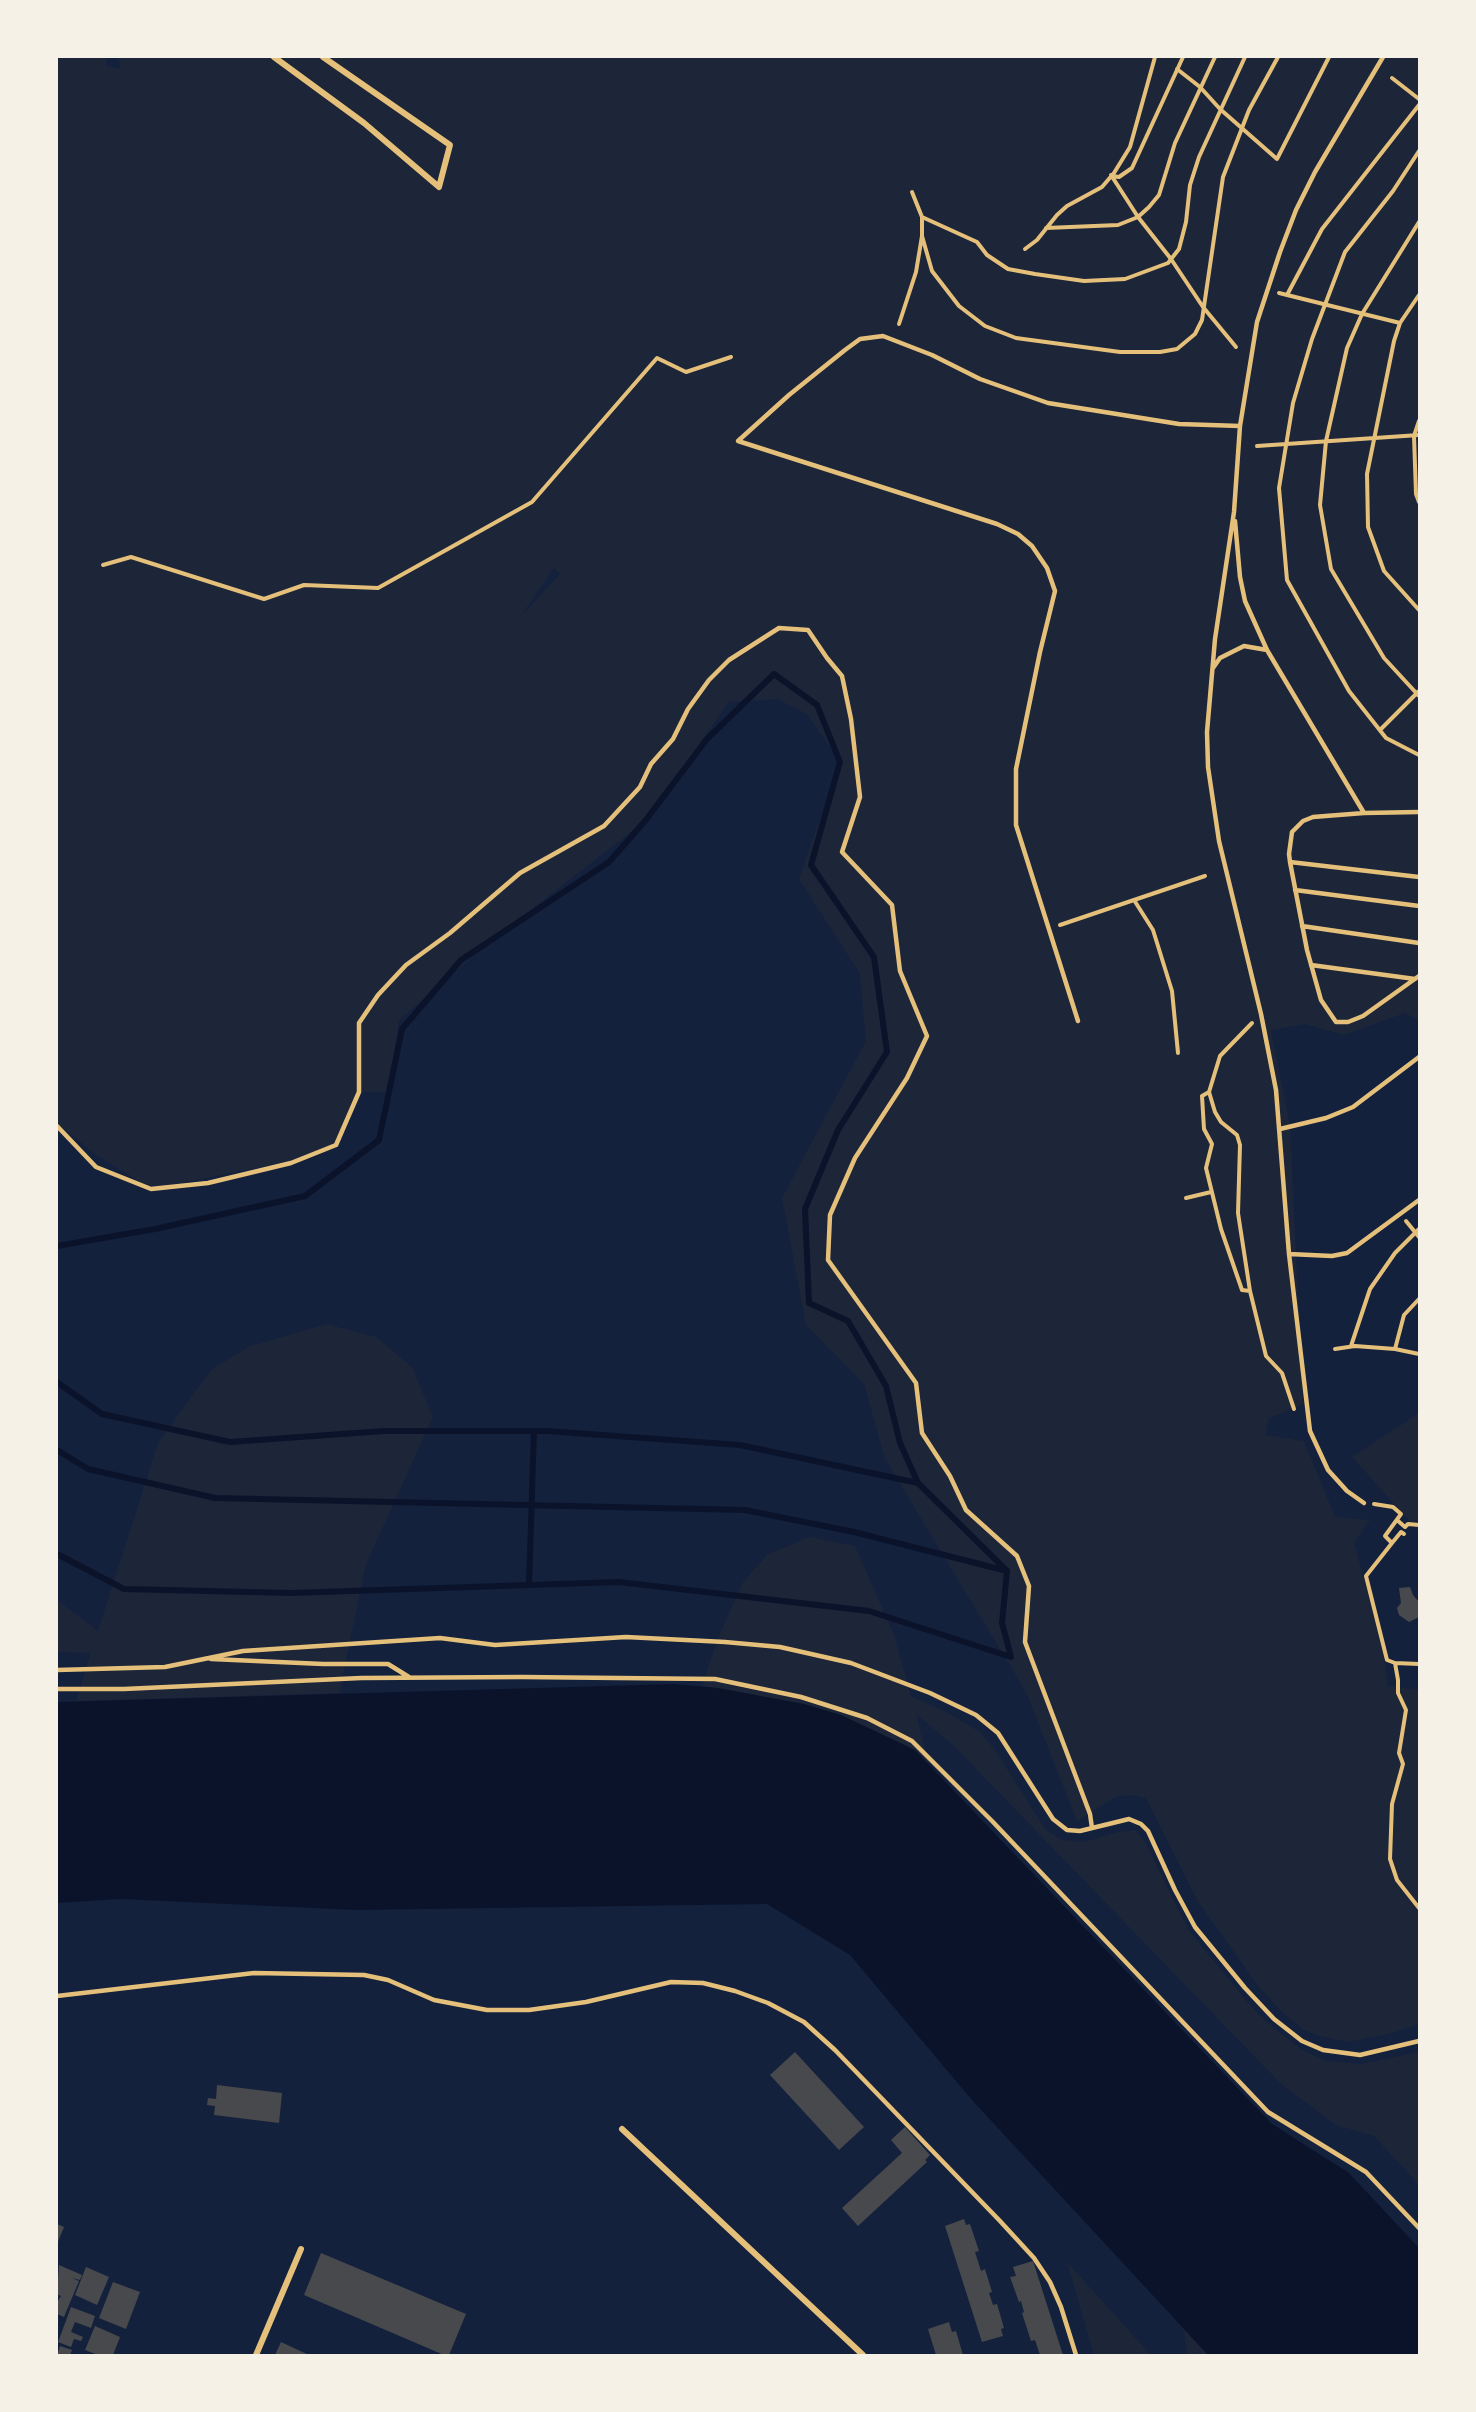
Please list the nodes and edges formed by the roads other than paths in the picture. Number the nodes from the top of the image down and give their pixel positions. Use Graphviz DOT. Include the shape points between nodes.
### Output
graph roads {
  1 [pos="274,57"];
  2 [pos="323,57"];
  3 [pos="1383,57"];
  4 [pos="1240,426"];
  5 [pos="1234,512"];
  6 [pos="1267,650"];
  7 [pos="1213,668"];
  8 [pos="1419,812"];
  9 [pos="1364,813"];
  10 [pos="1290,862"];
  11 [pos="1419,877"];
  12 [pos="1295,890"];
  13 [pos="1419,906"];
  14 [pos="1302,926"];
  15 [pos="1419,943"];
  16 [pos="1311,965"];
  17 [pos="1417,977"];
  18 [pos="1078,1021"];
  19 [pos="1419,1057"];
  20 [pos="57,1126"];
  21 [pos="1280,1129"];
  22 [pos="1419,1200"];
  23 [pos="1289,1254"];
  24 [pos="1364,1503"];
  25 [pos="202,1659"];
  26 [pos="57,1670"];
  27 [pos="411,1678"];
  28 [pos="57,1689"];
  29 [pos="1092,1828"];
  30 [pos="57,1996"];
  31 [pos="1419,2042"];
  32 [pos="622,2129"];
  33 [pos="1419,2228"];
  34 [pos="301,2249"];
  35 [pos="256,2355"];
  36 [pos="863,2355"];
  37 [pos="1076,2355"];
  1 -- 2 [label="street" via="364,123 439,187 450,145"];
  3 -- 4 [label="lane" via="1296,210 1257,322"];
  4 -- 5 [label="lane"];
  4 -- 18 [label="lane" via="1179,424 1048,403 980,379 883,336 860,339 738,441 997,524 1032,546 1047,568 1055,591 1016,769 1016,825"];
  5 -- 6 [label="lane" via="1245,601"];
  5 -- 7 [label="lane"];
  6 -- 7 [label="lane" via="1244,646 1220,658"];
  6 -- 9 [label="lane"];
  7 -- 21 [label="lane" via="1208,767 1219,841 1261,1014"];
  8 -- 9 [label="lane"];
  9 -- 10 [label="lane" via="1302,821 1292,832"];
  10 -- 11 [label="lane"];
  10 -- 12 [label="lane"];
  12 -- 13 [label="lane"];
  12 -- 14 [label="lane"];
  14 -- 15 [label="lane"];
  14 -- 16 [label="lane"];
  16 -- 17 [label="lane"];
  16 -- 17 [label="lane" via="1321,1000 1336,1022 1363,1016"];
  19 -- 21 [label="lane" via="1353,1107"];
  20 -- 29 [label="lane" via="96,1167 151,1189 208,1183 291,1163 336,1145 359,1092 359,1023 378,995 406,966 520,873 604,826 640,787 688,709 729,660 778,628 808,630 843,676 851,719 860,797 842,852 892,905 900,971 927,1036 907,1078 855,1158 830,1215 828,1260 916,1383 922,1433 966,1510 1017,1556 1029,1586 1025,1642"];
  21 -- 23 [label="lane"];
  22 -- 23 [label="lane" via="1347,1253"];
  23 -- 24 [label="lane" via="1310,1431 1328,1470"];
  25 -- 26 [label="lane" via="165,1667"];
  25 -- 27 [label="lane" via="388,1664"];
  25 -- 29 [label="lane" via="243,1651 440,1638 495,1645 626,1636 780,1647 851,1663 976,1715 998,1733 1053,1819 1067,1830"];
  27 -- 28 [label="lane"];
  27 -- 33 [label="lane" via="715,1679 801,1697 867,1718 912,1741 1268,2112 1366,2172"];
  29 -- 31 [label="lane" via="1129,1819 1148,1831 1195,1927 1245,1989 1302,2041 1323,2050 1360,2055"];
  30 -- 37 [label="lane" via="254,1973 364,1975 388,1980 434,2000 487,2010 529,2010 586,2002 671,1982 703,1983 735,1991 804,2022 1007,2228 1050,2282"];
  32 -- 36 [label="street"];
  34 -- 35 [label="street"];
}
